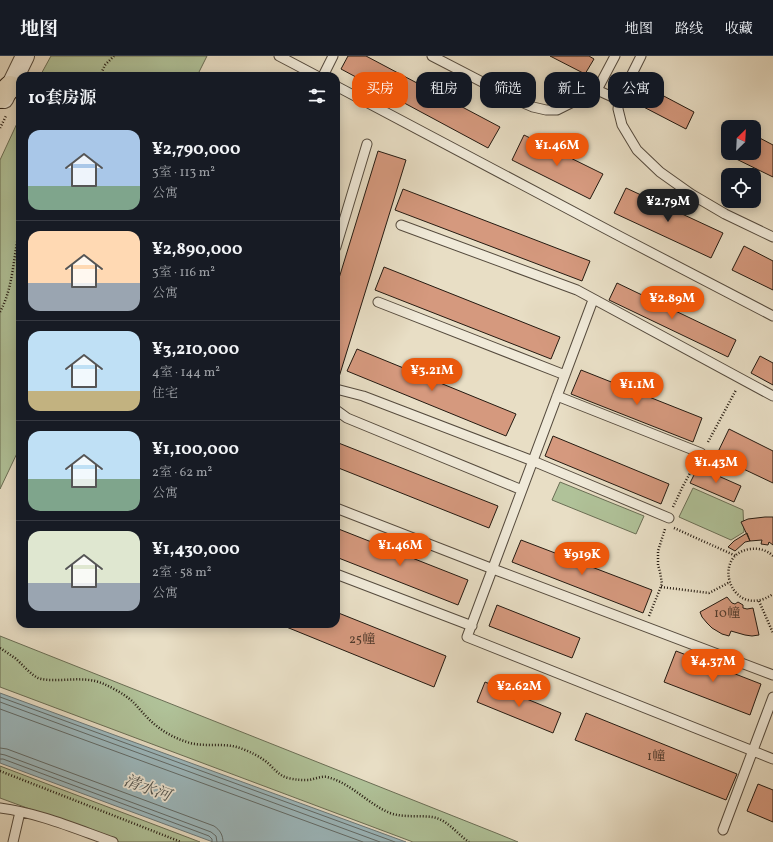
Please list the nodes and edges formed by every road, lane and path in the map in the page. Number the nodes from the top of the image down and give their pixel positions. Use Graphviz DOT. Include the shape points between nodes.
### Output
graph roads {
  1 [pos="25,56"];
  2 [pos="114,56"];
  3 [pos="279,56"];
  4 [pos="333,56"];
  5 [pos="432,56"];
  6 [pos="615,56"];
  7 [pos="641,56"];
  8 [pos="16,72"];
  9 [pos="16,72"];
  10 [pos="102,72"];
  11 [pos="309,72"];
  12 [pos="326,72"];
  13 [pos="633,72"];
  14 [pos="600,84"];
  15 [pos="340,88"];
  16 [pos="5,92"];
  17 [pos="0,107"];
  18 [pos="561,108"];
  19 [pos="618,108"];
  20 [pos="367,144"];
  21 [pos="401,225"];
  22 [pos="340,234"];
  23 [pos="773,237"];
  24 [pos="16,243"];
  25 [pos="593,300"];
  26 [pos="378,302"];
  27 [pos="0,312"];
  28 [pos="773,316"];
  29 [pos="565,375"];
  30 [pos="742,379"];
  31 [pos="340,390"];
  32 [pos="557,396"];
  33 [pos="773,396"];
  34 [pos="340,413"];
  35 [pos="701,453"];
  36 [pos="533,461"];
  37 [pos="522,490"];
  38 [pos="340,510"];
  39 [pos="668,521"];
  40 [pos="736,556"];
  41 [pos="773,556"];
  42 [pos="493,569"];
  43 [pos="340,576"];
  44 [pos="730,582"];
  45 [pos="661,587"];
  46 [pos="773,594"];
  47 [pos="759,601"];
  48 [pos="472,626"];
  49 [pos="644,626"];
  50 [pos="773,633"];
  51 [pos="0,648"];
  52 [pos="773,675"];
  53 [pos="773,697"];
  54 [pos="753,751"];
  55 [pos="773,758"];
  56 [pos="0,771"];
  57 [pos="0,808"];
  58 [pos="20,812"];
  59 [pos="723,830"];
  60 [pos="13,842"];
  61 [pos="113,842"];
  62 [pos="181,842"];
  63 [pos="469,842"];
  1 -- 9 [label="street"];
  2 -- 10 [label="path"];
  3 -- 11 [label="lane"];
  4 -- 12 [label="lane"];
  5 -- 18 [label="lane" via="533,107 546,110"];
  6 -- 14 [label="lane"];
  7 -- 13 [label="lane"];
  8 -- 16 [label="street"];
  15 -- 28 [label="lane"];
  16 -- 17 [label="street"];
  19 -- 23 [label="lane" via="622,125 637,150 660,172 725,214"];
  20 -- 22 [label="lane"];
  21 -- 25 [label="lane" via="576,290"];
  24 -- 27 [label="path" via="9,291"];
  25 -- 29 [label="lane"];
  25 -- 30 [label="lane"];
  26 -- 29 [label="lane"];
  29 -- 32 [label="lane"];
  30 -- 33 [label="lane"];
  30 -- 35 [label="path"];
  31 -- 36 [label="lane" via="363,396"];
  32 -- 35 [label="lane"];
  32 -- 36 [label="lane"];
  34 -- 37 [label="lane"];
  35 -- 39 [label="path"];
  36 -- 37 [label="lane"];
  36 -- 39 [label="lane"];
  37 -- 42 [label="lane"];
  38 -- 42 [label="lane"];
  39 -- 40 [label="path"];
  39 -- 45 [label="path" via="658,551"];
  40 -- 41 [label="path" via="756,548"];
  40 -- 44 [label="path" via="729,568"];
  42 -- 48 [label="lane"];
  42 -- 49 [label="lane"];
  43 -- 48 [label="lane"];
  44 -- 45 [label="path" via="709,593"];
  44 -- 47 [label="path" via="742,598"];
  45 -- 49 [label="path"];
  46 -- 47 [label="path"];
  47 -- 50 [label="path"];
  48 -- 54 [label="lane" via="467,637"];
  49 -- 52 [label="lane"];
  51 -- 63 [label="path" via="36,677 45,680 95,680 115,689 131,700 153,723 180,740 201,745 238,747 253,753 277,773 286,777 300,780 327,777 343,784 382,810 400,816 433,817 440,820"];
  53 -- 54 [label="lane"];
  54 -- 55 [label="lane"];
  54 -- 59 [label="lane"];
  56 -- 62 [label="path"];
  57 -- 58 [label="lane"];
  58 -- 60 [label="lane"];
  58 -- 61 [label="lane"];
}
